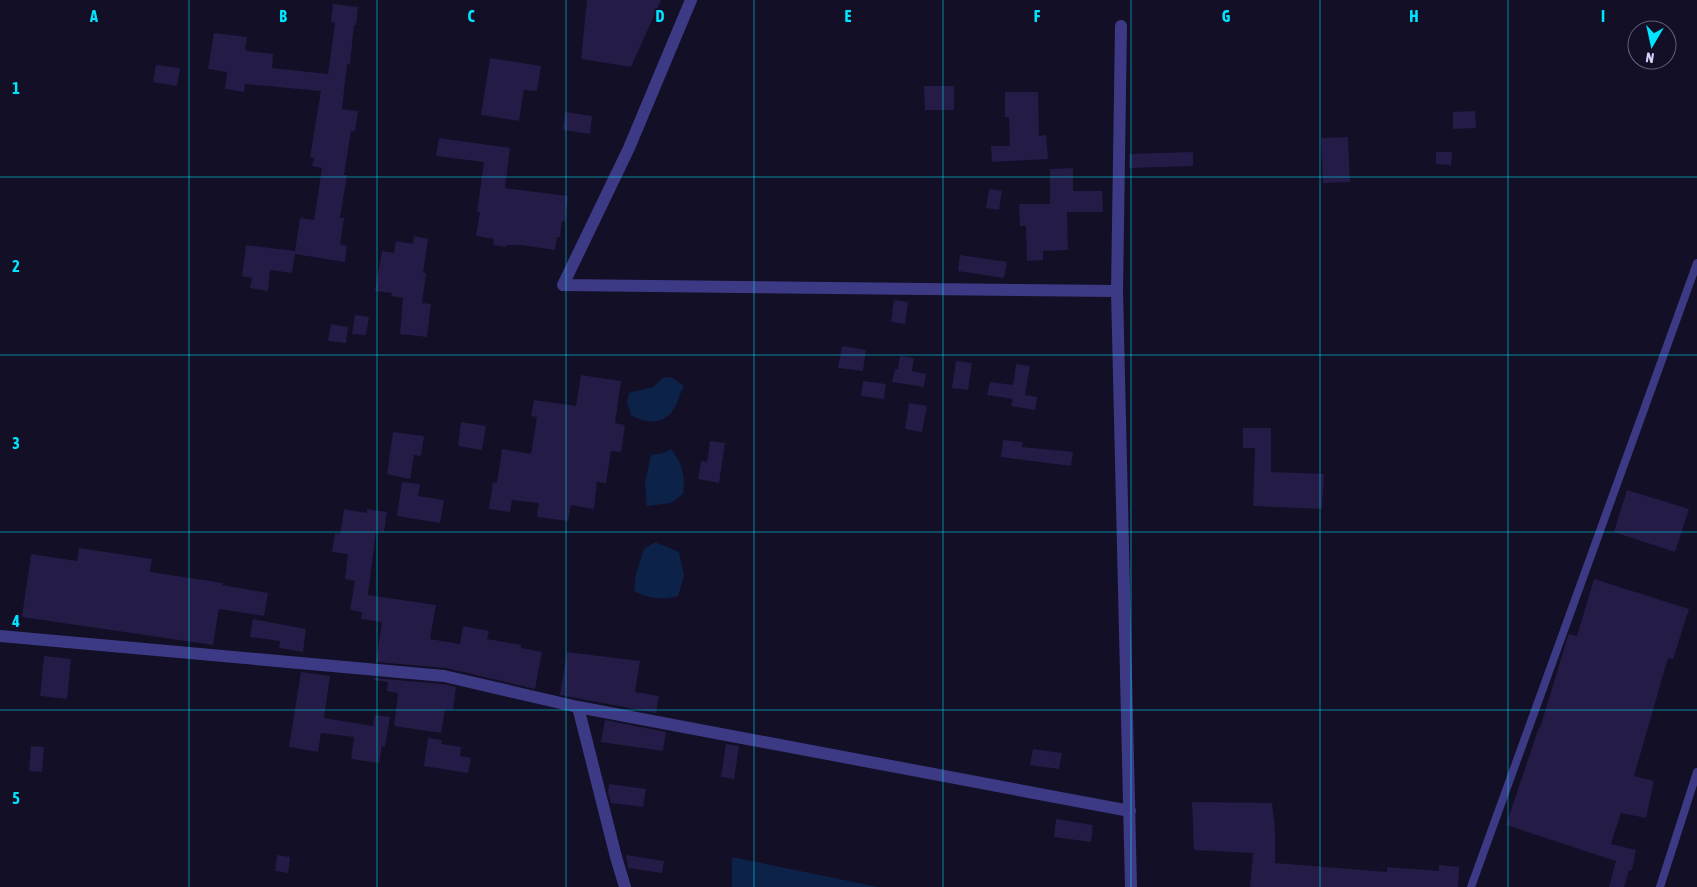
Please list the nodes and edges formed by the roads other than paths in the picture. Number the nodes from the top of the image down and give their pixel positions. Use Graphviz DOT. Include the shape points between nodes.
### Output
graph roads {
  1 [pos="691,0"];
  2 [pos="1121,26"];
  3 [pos="1697,263"];
  4 [pos="1117,291"];
  5 [pos="0,636"];
  6 [pos="578,707"];
  7 [pos="1697,772"];
  8 [pos="1130,811"];
  9 [pos="625,887"];
  10 [pos="1131,887"];
  11 [pos="1472,887"];
  12 [pos="1660,887"];
  1 -- 4 [label="street" via="630,148 563,285"];
  2 -- 4 [label="street"];
  3 -- 11 [label="lane"];
  4 -- 8 [label="street"];
  5 -- 6 [label="street" via="444,676"];
  6 -- 8 [label="street"];
  6 -- 9 [label="street"];
  7 -- 12 [label="lane"];
  8 -- 10 [label="street"];
}
